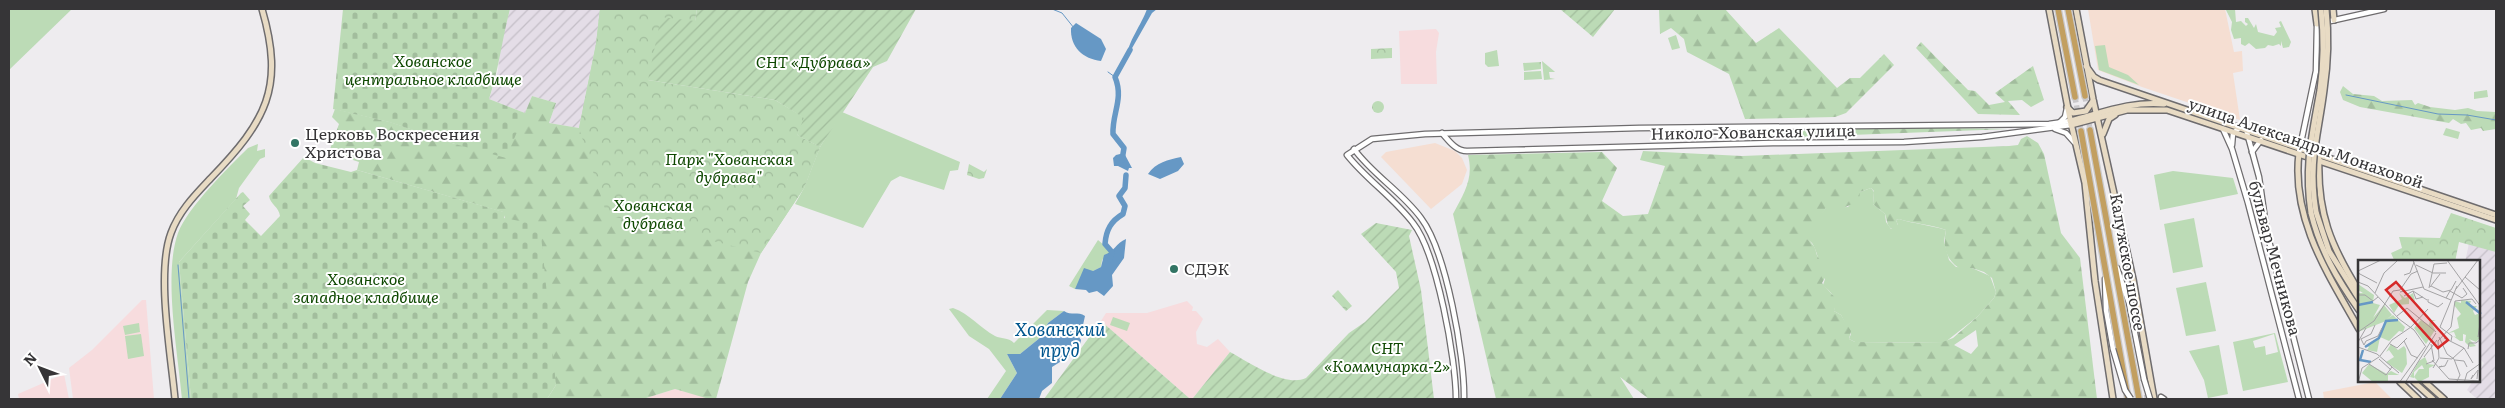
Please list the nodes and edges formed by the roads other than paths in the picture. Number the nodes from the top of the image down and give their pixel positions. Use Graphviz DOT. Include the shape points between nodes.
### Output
graph roads {
  1 [pos="262,9"];
  2 [pos="2049,9"];
  3 [pos="2058,9"];
  4 [pos="2068,9"];
  5 [pos="2076,9"];
  6 [pos="2315,9"];
  7 [pos="2321,9"];
  8 [pos="2326,9"];
  9 [pos="2333,9"];
  10 [pos="2384,9"];
  11 [pos="2334,20"];
  12 [pos="2316,24"];
  13 [pos="2086,66"];
  14 [pos="2085,96"];
  15 [pos="2075,98"];
  16 [pos="2093,99"];
  17 [pos="2174,105"];
  18 [pos="2067,107"];
  19 [pos="2121,111"];
  20 [pos="2105,113"];
  21 [pos="2098,115"];
  22 [pos="2059,123"];
  23 [pos="2070,123"];
  24 [pos="2220,126"];
  25 [pos="2053,128"];
  26 [pos="2244,128"];
  27 [pos="2090,130"];
  28 [pos="2234,130"];
  29 [pos="2081,131"];
  30 [pos="1442,133"];
  31 [pos="2103,135"];
  32 [pos="2248,136"];
  33 [pos="2261,140"];
  34 [pos="2078,147"];
  35 [pos="2300,147"];
  36 [pos="2232,148"];
  37 [pos="1354,149"];
  38 [pos="2252,152"];
  39 [pos="2299,153"];
  40 [pos="2319,153"];
  41 [pos="2319,160"];
  42 [pos="2314,212"];
  43 [pos="2496,215"];
  44 [pos="2496,220"];
  45 [pos="2113,256"];
  46 [pos="2104,260"];
  47 [pos="2358,289"];
  48 [pos="2358,297"];
  49 [pos="2358,308"];
  50 [pos="2358,327"];
  51 [pos="2401,383"];
  52 [pos="2415,383"];
  53 [pos="2426,383"];
  54 [pos="175,399"];
  55 [pos="1456,399"];
  56 [pos="1464,399"];
  57 [pos="2114,399"];
  58 [pos="2129,399"];
  59 [pos="2139,399"];
  60 [pos="2152,399"];
  61 [pos="2300,399"];
  62 [pos="2309,399"];
  63 [pos="2418,399"];
  64 [pos="2433,399"];
  65 [pos="2444,399"];
  1 -- 54 [label="main road" via="272,65 271,85 262,114 241,147 186,206 172,228 166,249 164,275"];
  2 -- 18 [label="main road"];
  3 -- 15 [label="highway"];
  4 -- 14 [label="highway"];
  5 -- 13 [label="main road"];
  6 -- 12 [label="main road"];
  7 -- 42 [label="main road, bridge" via="2322,72 2307,176"];
  8 -- 42 [label="main road, bridge" via="2327,69 2313,154"];
  9 -- 11 [label="main road"];
  10 -- 11 [label="street"];
  11 -- 12 [label="street"];
  12 -- 35 [label="street" via="2316,71"];
  13 -- 16 [label="main road"];
  13 -- 17 [label="main road, улица Александры Монаховой" via="2098,80"];
  16 -- 18 [label="main road" via="2086,111 2073,113"];
  16 -- 21 [label="main road"];
  17 -- 20 [label="main road, улица Александры Монаховой" via="2140,103"];
  17 -- 26 [label="main road, улица Александры Монаховой"];
  18 -- 22 [label="street" via="2065,117"];
  18 -- 23 [label="main road"];
  19 -- 20 [label="main road, улица Александры Монаховой"];
  19 -- 24 [label="main road, улица Александры Монаховой" via="2167,110"];
  19 -- 31 [label="main road" via="2109,119"];
  20 -- 21 [label="main road"];
  21 -- 23 [label="main road"];
  21 -- 31 [label="main road"];
  22 -- 23 [label="street, Николо-Хованская улица"];
  22 -- 30 [label="street, Николо-Хованская улица"];
  23 -- 25 [label="street, Николо-Хованская улица"];
  23 -- 34 [label="main road"];
  24 -- 28 [label="main road, улица Александры Монаховой"];
  24 -- 36 [label="street, бульвар Мечникова"];
  25 -- 30 [label="street, Николо-Хованская улица" via="1904,142 1467,151 1451,144"];
  25 -- 34 [label="street" via="2066,133"];
  26 -- 28 [label="street"];
  26 -- 32 [label="street, бульвар Мечникова"];
  26 -- 35 [label="main road, улица Александры Монаховой"];
  27 -- 45 [label="highway, Калужское шоссе"];
  28 -- 32 [label="main road, улица Александры Монаховой"];
  28 -- 36 [label="street"];
  29 -- 46 [label="highway, Калужское шоссе"];
  30 -- 37 [label="street, Николо-Хованская улица" via="1377,137"];
  31 -- 60 [label="main road" via="2142,327"];
  32 -- 33 [label="main road, улица Александры Монаховой"];
  32 -- 38 [label="street, бульвар Мечникова"];
  33 -- 38 [label="street"];
  33 -- 39 [label="main road, улица Александры Монаховой"];
  34 -- 57 [label="main road"];
  35 -- 39 [label="street"];
  35 -- 40 [label="main road, улица Александры Монаховой"];
  36 -- 61 [label="street, бульвар Мечникова"];
  37 -- 55 [label="street, Николо-Хованская улица" via="1347,155 1404,212 1425,243 1441,301"];
  37 -- 56 [label="street" via="1410,205 1433,239 1443,266 1463,370"];
  38 -- 62 [label="street, бульвар Мечникова" via="2267,233"];
  39 -- 41 [label="main road, улица Александры Монаховой"];
  39 -- 50 [label="main road" via="2300,192 2308,231 2318,256"];
  40 -- 41 [label="main road"];
  40 -- 43 [label="main road, улица Александры Монаховой"];
  41 -- 44 [label="main road, улица Александры Монаховой"];
  41 -- 47 [label="main road" via="2320,195 2327,230 2335,251"];
  42 -- 48 [label="main road" via="2329,251"];
  42 -- 49 [label="main road" via="2327,260"];
  45 -- 59 [label="highway, Калужское шоссе"];
  45 -- 60 [label="street, bridge" via="2129,303 2144,379"];
  46 -- 58 [label="highway, Калужское шоссе"];
  46 -- 58 [label="street, bridge" via="2106,310 2113,349"];
  51 -- 63 [label="main road"];
  52 -- 64 [label="main road"];
  53 -- 65 [label="main road"];
}
